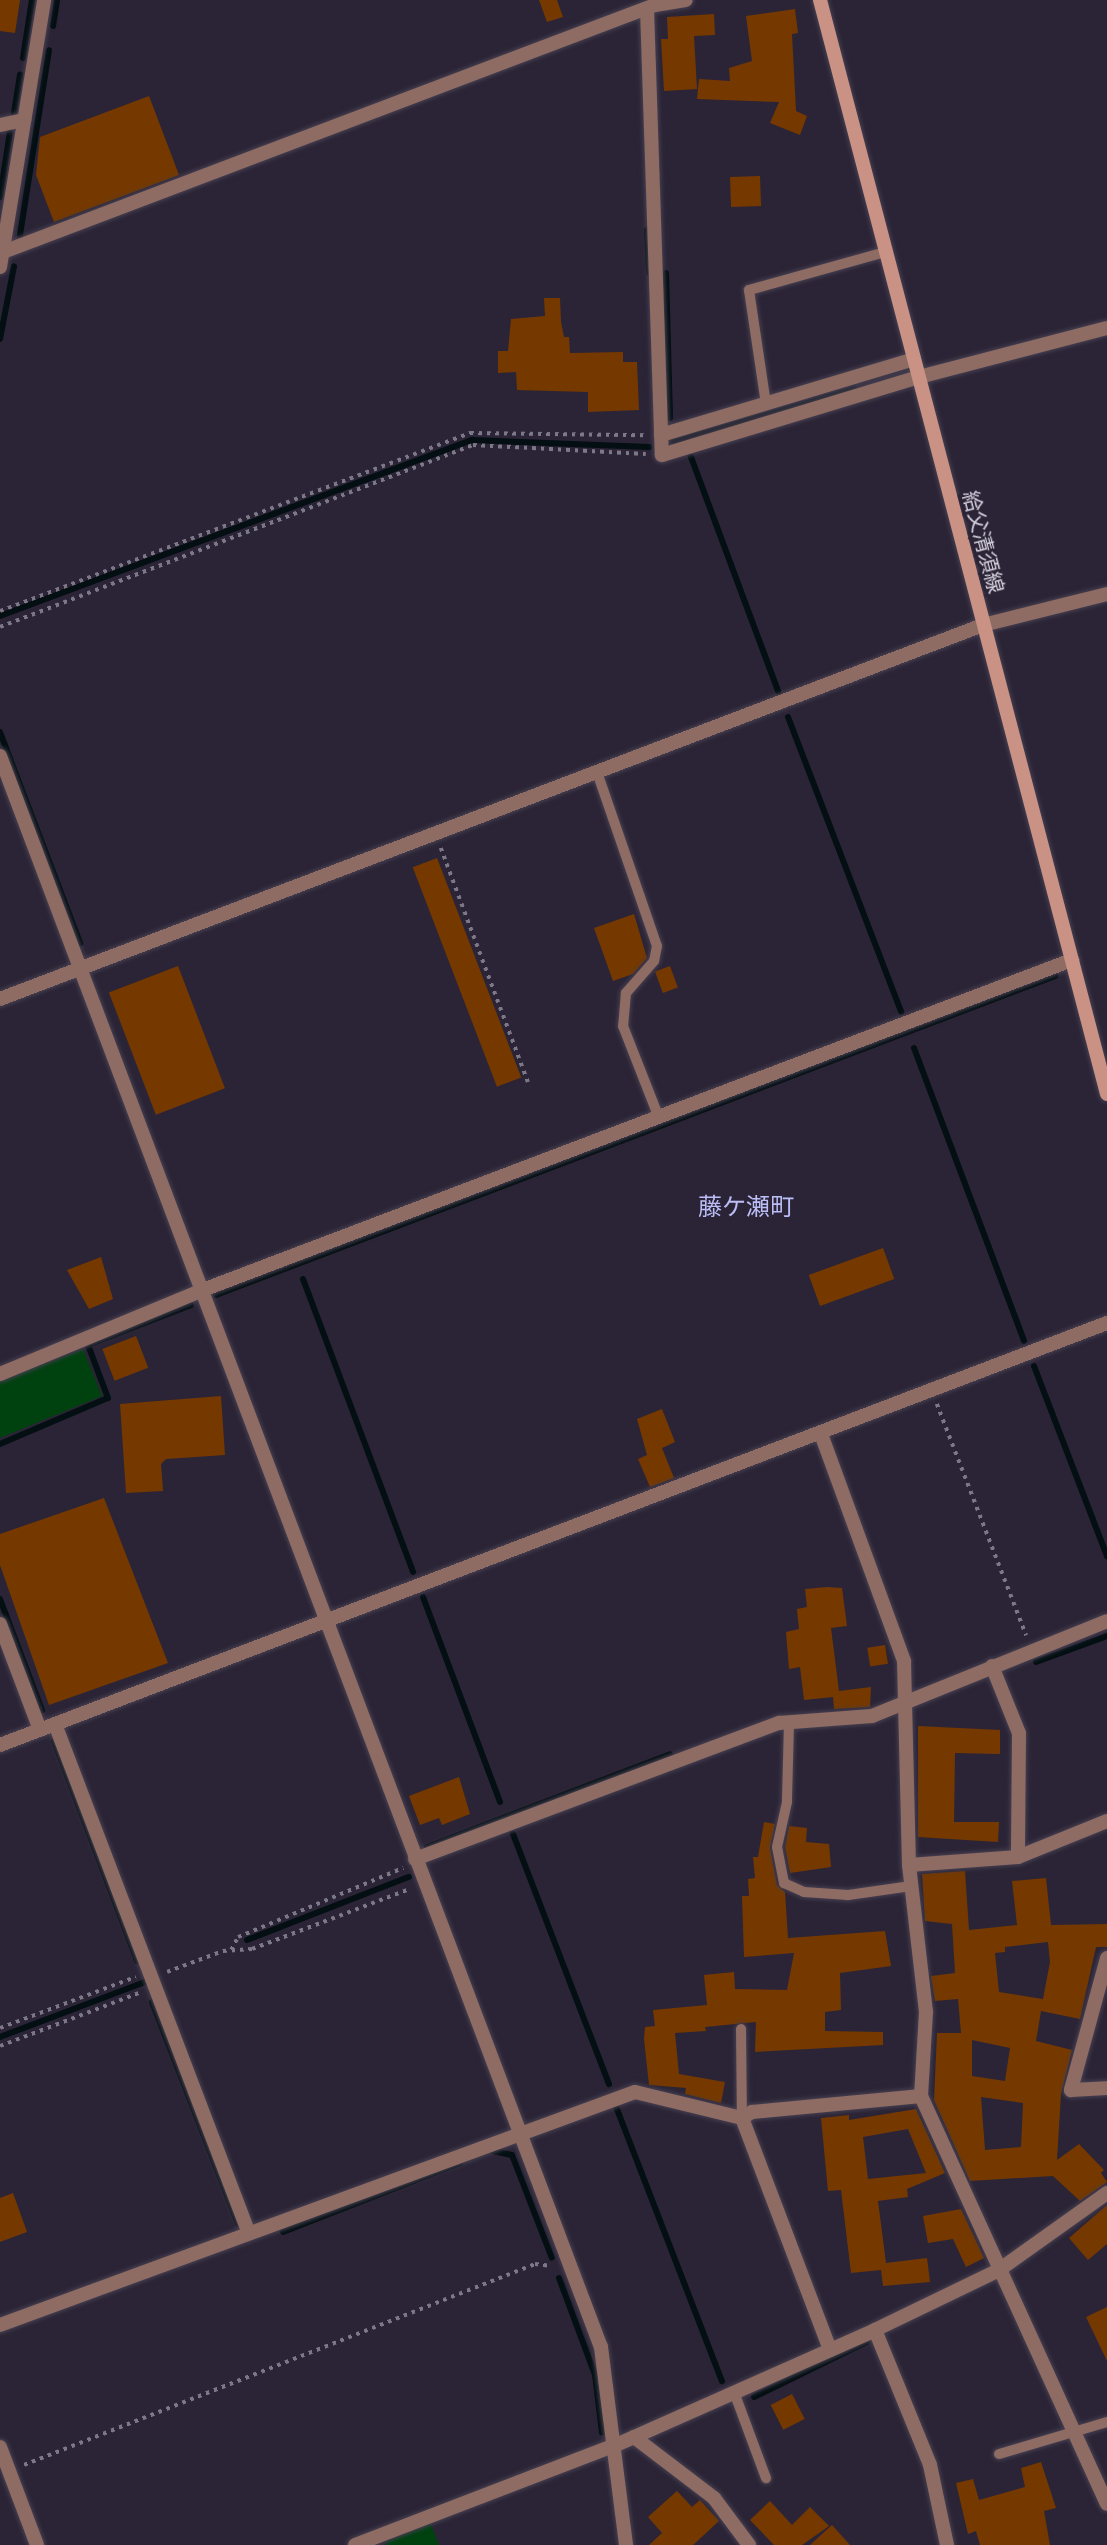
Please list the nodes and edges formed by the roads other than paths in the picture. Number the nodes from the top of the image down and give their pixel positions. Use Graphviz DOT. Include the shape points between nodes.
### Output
graph roads {
  1 [pos="44,0"];
  2 [pos="685,0"];
  3 [pos="820,0"];
  4 [pos="652,4"];
  5 [pos="24,120"];
  6 [pos="0,125"];
  7 [pos="886,252"];
  8 [pos="1,260"];
  9 [pos="1107,328"];
  10 [pos="914,359"];
  11 [pos="919,377"];
  12 [pos="766,404"];
  13 [pos="662,435"];
  14 [pos="1107,594"];
  15 [pos="983,625"];
  16 [pos="0,756"];
  17 [pos="597,772"];
  18 [pos="1072,960"];
  19 [pos="80,968"];
  20 [pos="0,999"];
  21 [pos="1107,1094"];
  22 [pos="659,1118"];
  23 [pos="200,1291"];
  24 [pos="1107,1323"];
  25 [pos="0,1374"];
  26 [pos="821,1434"];
  27 [pos="1107,1621"];
  28 [pos="326,1622"];
  29 [pos="0,1624"];
  30 [pos="992,1667"];
  31 [pos="906,1703"];
  32 [pos="789,1723"];
  33 [pos="55,1724"];
  34 [pos="40,1730"];
  35 [pos="0,1745"];
  36 [pos="1107,1821"];
  37 [pos="1018,1857"];
  38 [pos="416,1861"];
  39 [pos="909,1865"];
  40 [pos="911,1886"];
  41 [pos="1107,1958"];
  42 [pos="741,2028"];
  43 [pos="1107,2088"];
  44 [pos="921,2096"];
  45 [pos="742,2118"];
  46 [pos="519,2132"];
  47 [pos="1107,2193"];
  48 [pos="248,2231"];
  49 [pos="999,2270"];
  50 [pos="0,2325"];
  51 [pos="875,2330"];
  52 [pos="830,2350"];
  53 [pos="734,2392"];
  54 [pos="1107,2422"];
  55 [pos="1073,2430"];
  56 [pos="634,2437"];
  57 [pos="616,2445"];
  58 [pos="0,2447"];
  59 [pos="999,2454"];
  60 [pos="5,2473"];
  61 [pos="766,2478"];
  62 [pos="1107,2504"];
  63 [pos="37,2545"];
  64 [pos="355,2545"];
  65 [pos="626,2545"];
  66 [pos="749,2545"];
  67 [pos="947,2545"];
  1 -- 5 [label="street"];
  2 -- 4 [label="street"];
  3 -- 7 [label="main road, 給父清須線"];
  4 -- 8 [label="street"];
  4 -- 13 [label="street"];
  5 -- 6 [label="street"];
  5 -- 8 [label="street"];
  7 -- 10 [label="main road, 給父清須線"];
  7 -- 12 [label="lane" via="749,290"];
  9 -- 11 [label="street"];
  10 -- 11 [label="main road, 給父清須線"];
  10 -- 12 [label="street"];
  11 -- 13 [label="street" via="662,455"];
  11 -- 15 [label="main road, 給父清須線"];
  12 -- 13 [label="street"];
  14 -- 15 [label="street"];
  15 -- 17 [label="street"];
  15 -- 18 [label="main road, 給父清須線"];
  16 -- 19 [label="street"];
  17 -- 19 [label="street"];
  17 -- 22 [label="lane" via="657,946 654,961 626,993 623,1026"];
  18 -- 21 [label="main road, 給父清須線"];
  18 -- 22 [label="street"];
  19 -- 20 [label="street"];
  19 -- 23 [label="street"];
  22 -- 23 [label="street"];
  23 -- 25 [label="street"];
  23 -- 28 [label="street"];
  24 -- 26 [label="street"];
  26 -- 28 [label="street"];
  26 -- 31 [label="street" via="904,1661"];
  27 -- 30 [label="street"];
  28 -- 33 [label="street"];
  28 -- 38 [label="street"];
  29 -- 34 [label="street"];
  30 -- 31 [label="street"];
  30 -- 37 [label="street" via="1019,1733"];
  31 -- 32 [label="street" via="872,1716"];
  31 -- 39 [label="street"];
  32 -- 38 [label="street"];
  32 -- 40 [label="lane" via="787,1802 777,1847 784,1882 804,1892 848,1895"];
  33 -- 34 [label="street"];
  33 -- 48 [label="street"];
  34 -- 35 [label="street"];
  36 -- 37 [label="street"];
  37 -- 39 [label="street"];
  38 -- 46 [label="street"];
  39 -- 40 [label="street"];
  40 -- 44 [label="street" via="926,2012"];
  41 -- 43 [label="street" via="1071,2090"];
  42 -- 45 [label="lane"];
  44 -- 45 [label="street" via="752,2112"];
  44 -- 49 [label="street"];
  45 -- 46 [label="street" via="635,2092"];
  45 -- 52 [label="street"];
  46 -- 48 [label="street"];
  46 -- 57 [label="street" via="601,2347"];
  47 -- 49 [label="street"];
  48 -- 50 [label="street"];
  49 -- 51 [label="street"];
  49 -- 55 [label="street"];
  51 -- 52 [label="street"];
  51 -- 67 [label="street" via="930,2465"];
  52 -- 53 [label="street"];
  53 -- 56 [label="street"];
  53 -- 61 [label="lane"];
  54 -- 55 [label="lane"];
  55 -- 59 [label="lane"];
  55 -- 62 [label="street"];
  56 -- 57 [label="street"];
  56 -- 66 [label="street" via="714,2498"];
  57 -- 64 [label="street"];
  57 -- 65 [label="street"];
  58 -- 60 [label="street"];
  60 -- 63 [label="street"];
}
